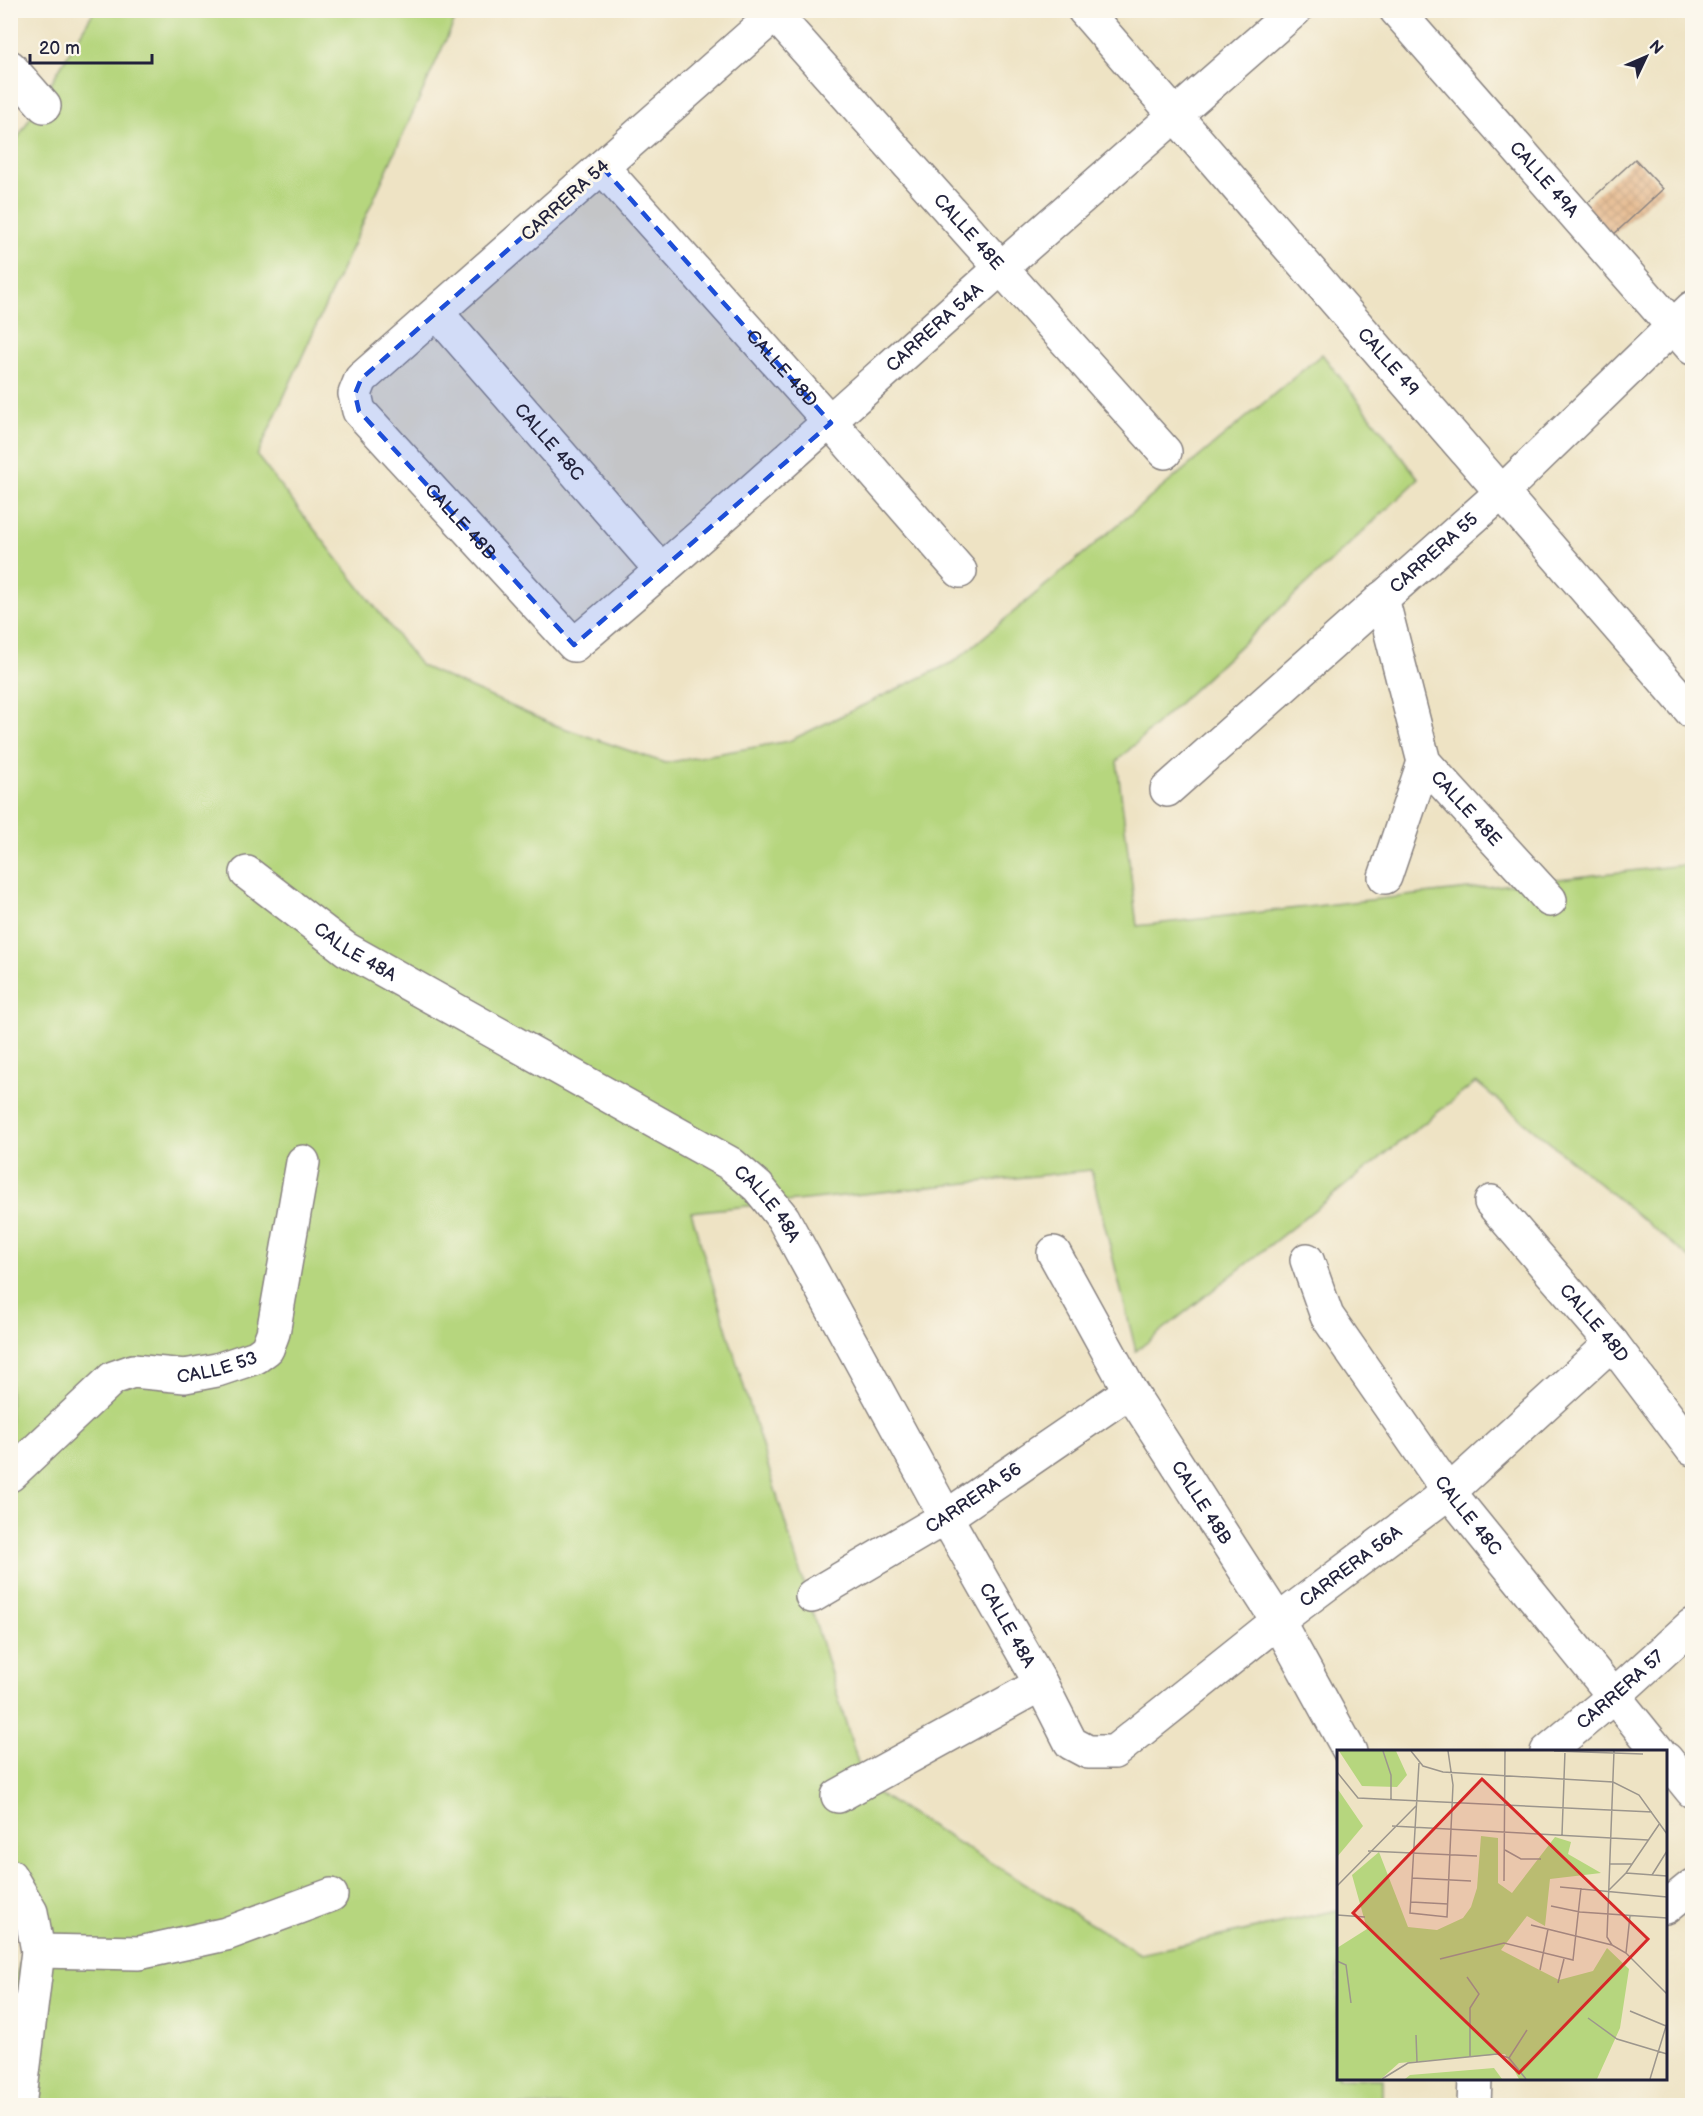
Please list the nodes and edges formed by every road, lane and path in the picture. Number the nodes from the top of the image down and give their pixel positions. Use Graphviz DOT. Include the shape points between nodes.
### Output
graph roads {
  1 [pos="1084,10"];
  2 [pos="1295,10"];
  3 [pos="1396,10"];
  4 [pos="775,12"];
  5 [pos="10,67"];
  6 [pos="44,106"];
  7 [pos="1176,116"];
  8 [pos="602,167"];
  9 [pos="1001,269"];
  10 [pos="437,313"];
  11 [pos="1686,328"];
  12 [pos="355,394"];
  13 [pos="831,423"];
  14 [pos="1165,452"];
  15 [pos="1502,492"];
  16 [pos="662,571"];
  17 [pos="960,571"];
  18 [pos="1382,598"];
  19 [pos="574,645"];
  20 [pos="1692,712"];
  21 [pos="1424,762"];
  22 [pos="1167,790"];
  23 [pos="247,873"];
  24 [pos="1386,877"];
  25 [pos="1550,900"];
  26 [pos="303,1162"];
  27 [pos="1491,1202"];
  28 [pos="1054,1253"];
  29 [pos="1307,1260"];
  30 [pos="1612,1343"];
  31 [pos="1130,1391"];
  32 [pos="1692,1449"];
  33 [pos="10,1475"];
  34 [pos="1449,1492"];
  35 [pos="946,1516"];
  36 [pos="812,1596"];
  37 [pos="1278,1620"];
  38 [pos="1692,1625"];
  39 [pos="1041,1684"];
  40 [pos="1613,1697"];
  41 [pos="1071,1743"];
  42 [pos="1349,1750"];
  43 [pos="1549,1750"];
  44 [pos="1657,1750"];
  45 [pos="1667,1761"];
  46 [pos="1692,1791"];
  47 [pos="838,1796"];
  48 [pos="10,1876"];
  49 [pos="1692,1886"];
  50 [pos="331,1895"];
  51 [pos="1667,1905"];
  52 [pos="38,1951"];
  53 [pos="1475,2080"];
  54 [pos="19,2106"];
  55 [pos="1474,2106"];
  1 -- 7 [label="street, CALLE 49"];
  2 -- 7 [label="street, CARRERA 54A"];
  3 -- 11 [label="street, CALLE 49A"];
  4 -- 8 [label="street, CARRERA 54"];
  4 -- 9 [label="street, CALLE 48E"];
  5 -- 6 [label="street"];
  7 -- 9 [label="street, CARRERA 54A"];
  7 -- 15 [label="street, CALLE 49"];
  8 -- 10 [label="street, CARRERA 54"];
  8 -- 13 [label="street, CALLE 48D"];
  9 -- 13 [label="street, CARRERA 54A"];
  9 -- 14 [label="street, CALLE 48E"];
  10 -- 12 [label="street, CARRERA 54" via="361,379"];
  10 -- 16 [label="street, CALLE 48C"];
  11 -- 15 [label="street, CARRERA 55"];
  12 -- 19 [label="street, CALLE 48B" via="359,411"];
  13 -- 16 [label="street, CARRERA 54A"];
  13 -- 17 [label="street, CALLE 48D"];
  15 -- 18 [label="street, CARRERA 55"];
  15 -- 20 [label="street, CALLE 49"];
  16 -- 19 [label="street, CARRERA 54A"];
  18 -- 21 [label="street, CALLE 48E"];
  18 -- 22 [label="street, CARRERA 55"];
  21 -- 24 [label="street"];
  21 -- 25 [label="street, CALLE 48E"];
  23 -- 35 [label="street, CALLE 48A" via="346,949 731,1164 758,1187 783,1218"];
  26 -- 33 [label="street, CALLE 53" via="267,1349 256,1357 217,1370 185,1376 133,1371 113,1378"];
  27 -- 30 [label="street, CALLE 48D"];
  28 -- 31 [label="street, CALLE 48B"];
  29 -- 34 [label="street, CALLE 48C" via="1327,1316"];
  30 -- 32 [label="street, CALLE 48D"];
  30 -- 34 [label="street, CARRERA 56A"];
  31 -- 35 [label="street, CARRERA 56"];
  31 -- 37 [label="street, CALLE 48B"];
  34 -- 37 [label="street, CARRERA 56A"];
  34 -- 40 [label="street, CALLE 48C"];
  35 -- 36 [label="street, CARRERA 56"];
  35 -- 39 [label="street, CALLE 48A"];
  37 -- 41 [label="street, CARRERA 56A" via="1114,1752 1088,1752"];
  37 -- 42 [label="street, CALLE 48B"];
  38 -- 40 [label="street, CARRERA 57"];
  39 -- 41 [label="street, CALLE 48A"];
  39 -- 47 [label="street"];
  40 -- 43 [label="street, CARRERA 57"];
  40 -- 44 [label="street, CALLE 48C"];
  45 -- 46 [label="street"];
  48 -- 52 [label="street" via="31,1912"];
  49 -- 51 [label="street"];
  50 -- 52 [label="street" via="226,1934 138,1953"];
  52 -- 54 [label="street"];
  53 -- 55 [label="street"];
}
